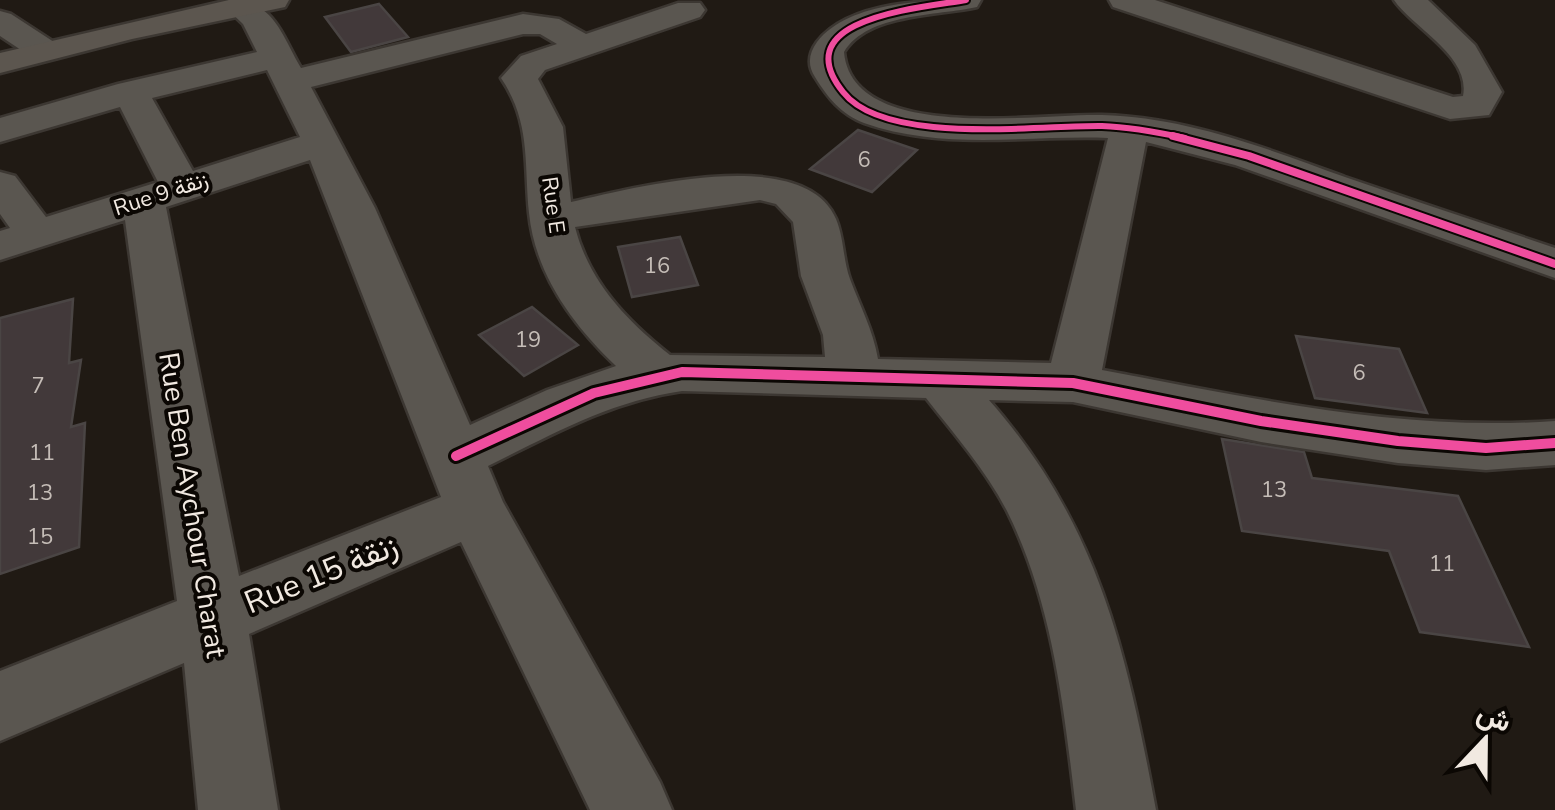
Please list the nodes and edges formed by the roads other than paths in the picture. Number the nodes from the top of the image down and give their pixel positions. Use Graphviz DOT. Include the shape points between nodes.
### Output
graph roads {
  1 [pos="966,0"];
  2 [pos="1124,0"];
  3 [pos="1409,0"];
  4 [pos="257,3"];
  5 [pos="689,10"];
  6 [pos="0,20"];
  7 [pos="580,47"];
  8 [pos="45,51"];
  9 [pos="0,63"];
  10 [pos="283,70"];
  11 [pos="131,92"];
  12 [pos="1130,128"];
  13 [pos="0,130"];
  14 [pos="322,144"];
  15 [pos="0,186"];
  16 [pos="163,194"];
  17 [pos="551,219"];
  18 [pos="18,239"];
  19 [pos="1555,264"];
  20 [pos="659,374"];
  21 [pos="854,376"];
  22 [pos="940,377"];
  23 [pos="1073,383"];
  24 [pos="1555,443"];
  25 [pos="466,482"];
  26 [pos="212,618"];
  27 [pos="0,706"];
  28 [pos="238,810"];
  29 [pos="632,810"];
  30 [pos="1116,810"];
  1 -- 12 [label="street" via="851,27 831,40 825,56 829,74 860,107 913,123"];
  2 -- 3 [label="street" via="1450,108 1476,107 1484,92 1481,80 1462,51"];
  4 -- 8 [label="main road"];
  4 -- 10 [label="street" via="256,19"];
  5 -- 7 [label="street"];
  6 -- 8 [label="street"];
  7 -- 10 [label="street" via="562,29 523,24"];
  7 -- 17 [label="street, Rue E" via="533,64 519,78 540,108 549,137"];
  8 -- 9 [label="main road"];
  10 -- 11 [label="street"];
  10 -- 14 [label="street"];
  11 -- 13 [label="street"];
  11 -- 16 [label="street, Rue Ben Aychour Charat"];
  12 -- 19 [label="street" via="1216,144"];
  12 -- 23 [label="street"];
  14 -- 16 [label="street, Rue 9 زنقة"];
  14 -- 25 [label="street"];
  15 -- 18 [label="street"];
  16 -- 18 [label="street, Rue 9 زنقة"];
  16 -- 26 [label="street, Rue Ben Aychour Charat"];
  17 -- 20 [label="street, Rue E" via="590,309"];
  17 -- 21 [label="street" via="723,190 761,187 791,195 814,219"];
  20 -- 21 [label="street, Rue 15 زنقة"];
  20 -- 25 [label="street, Rue 15 زنقة" via="590,396"];
  21 -- 22 [label="street, Rue 15 زنقة"];
  22 -- 23 [label="street, Rue 15 زنقة"];
  22 -- 30 [label="street" via="1031,499 1052,544 1089,657"];
  23 -- 24 [label="street, Rue 15 زنقة" via="1398,441 1486,448"];
  25 -- 26 [label="street, Rue 15 زنقة"];
  25 -- 29 [label="street"];
  26 -- 27 [label="street, Rue 15 زنقة"];
  26 -- 28 [label="street, Rue Ben Aychour Charat"];
}
